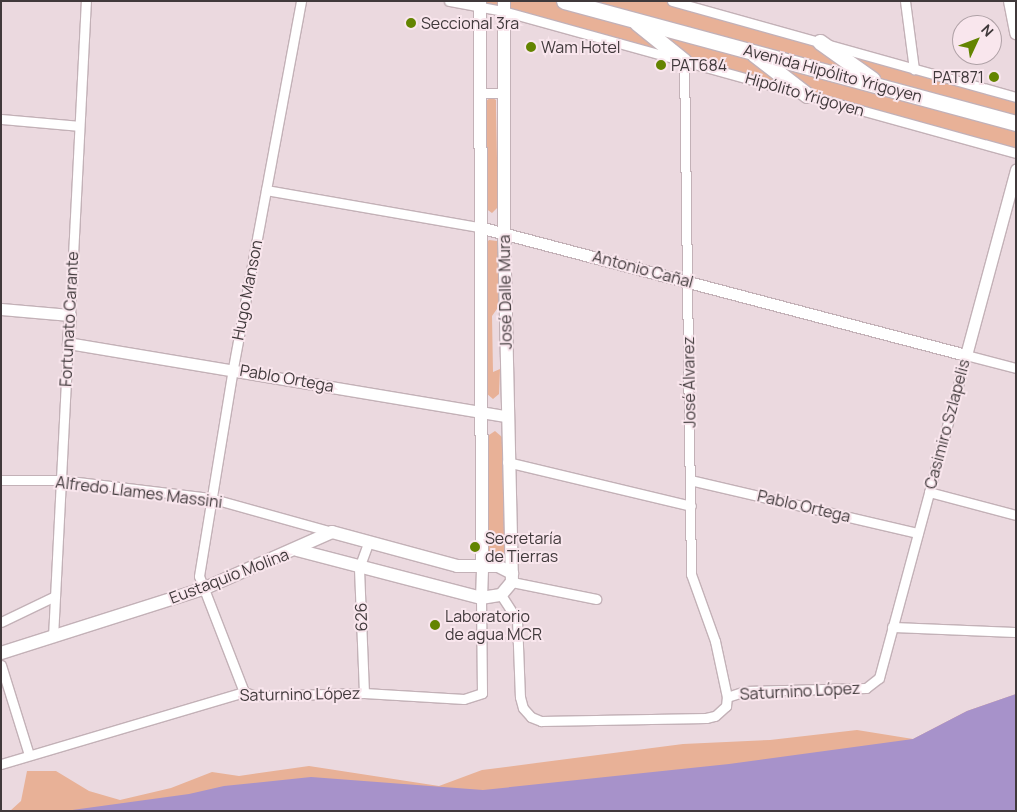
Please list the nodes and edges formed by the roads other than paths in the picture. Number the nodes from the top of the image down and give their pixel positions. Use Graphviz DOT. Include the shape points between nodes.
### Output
graph roads {
  1 [pos="86,1"];
  2 [pos="301,1"];
  3 [pos="449,1"];
  4 [pos="564,1"];
  5 [pos="607,1"];
  6 [pos="672,1"];
  7 [pos="905,1"];
  8 [pos="1010,1"];
  9 [pos="480,4"];
  10 [pos="504,6"];
  11 [pos="706,6"];
  12 [pos="631,18"];
  13 [pos="1016,33"];
  14 [pos="820,42"];
  15 [pos="749,50"];
  16 [pos="684,60"];
  17 [pos="914,69"];
  18 [pos="882,86"];
  19 [pos="480,93"];
  20 [pos="503,94"];
  21 [pos="807,95"];
  22 [pos="1016,97"];
  23 [pos="1,120"];
  24 [pos="1016,123"];
  25 [pos="80,126"];
  26 [pos="1016,153"];
  27 [pos="1016,170"];
  28 [pos="266,190"];
  29 [pos="479,227"];
  30 [pos="504,232"];
  31 [pos="688,282"];
  32 [pos="1,309"];
  33 [pos="70,316"];
  34 [pos="68,343"];
  35 [pos="966,355"];
  36 [pos="233,368"];
  37 [pos="1016,368"];
  38 [pos="480,412"];
  39 [pos="506,416"];
  40 [pos="507,462"];
  41 [pos="1,480"];
  42 [pos="61,480"];
  43 [pos="690,480"];
  44 [pos="929,492"];
  45 [pos="210,498"];
  46 [pos="691,506"];
  47 [pos="1016,516"];
  48 [pos="332,532"];
  49 [pos="918,533"];
  50 [pos="368,543"];
  51 [pos="297,550"];
  52 [pos="482,565"];
  53 [pos="359,568"];
  54 [pos="512,578"];
  55 [pos="202,589"];
  56 [pos="501,595"];
  57 [pos="55,596"];
  58 [pos="481,598"];
  59 [pos="596,599"];
  60 [pos="1,622"];
  61 [pos="892,627"];
  62 [pos="1016,632"];
  63 [pos="53,637"];
  64 [pos="1,653"];
  65 [pos="1,665"];
  66 [pos="879,678"];
  67 [pos="244,692"];
  68 [pos="364,693"];
  69 [pos="727,697"];
  70 [pos="29,755"];
  71 [pos="1,764"];
  1 -- 25 [label="street, Fortunato Carante"];
  2 -- 28 [label="street, Hugo Manson"];
  3 -- 9 [label="street, Hipólito Yrigoyen"];
  4 -- 12 [label="highway, Avenida Hipólito Yrigoyen"];
  5 -- 12 [label="highway"];
  6 -- 11 [label="street"];
  7 -- 17 [label="street"];
  8 -- 13 [label="main road"];
  9 -- 10 [label="street, Hipólito Yrigoyen"];
  9 -- 19 [label="main road, José Dalle Mura"];
  10 -- 16 [label="street, Hipólito Yrigoyen"];
  10 -- 20 [label="main road, José Dalle Mura"];
  11 -- 14 [label="street"];
  12 -- 15 [label="highway, Avenida Hipólito Yrigoyen"];
  12 -- 16 [label="highway"];
  14 -- 17 [label="street"];
  14 -- 18 [label="highway"];
  15 -- 18 [label="highway, Avenida Hipólito Yrigoyen"];
  15 -- 21 [label="highway"];
  16 -- 21 [label="street, Hipólito Yrigoyen"];
  16 -- 31 [label="street, José Álvarez"];
  17 -- 22 [label="street"];
  18 -- 24 [label="highway, Avenida Hipólito Yrigoyen"];
  19 -- 20 [label="street"];
  19 -- 29 [label="main road, José Dalle Mura"];
  20 -- 30 [label="main road, José Dalle Mura"];
  21 -- 26 [label="street, Hipólito Yrigoyen"];
  23 -- 25 [label="street"];
  25 -- 33 [label="street, Fortunato Carante"];
  27 -- 35 [label="street, Casimiro Szlapelis"];
  28 -- 29 [label="street, Antonio Cañal"];
  28 -- 36 [label="street, Hugo Manson"];
  29 -- 30 [label="street, Antonio Cañal"];
  29 -- 38 [label="main road, José Dalle Mura"];
  30 -- 31 [label="street, Antonio Cañal"];
  30 -- 39 [label="main road, José Dalle Mura"];
  31 -- 35 [label="street, Antonio Cañal"];
  31 -- 43 [label="street, José Álvarez"];
  32 -- 33 [label="street"];
  33 -- 34 [label="street, Fortunato Carante"];
  34 -- 36 [label="street, Pablo Ortega"];
  34 -- 42 [label="street, Fortunato Carante"];
  35 -- 37 [label="street, Antonio Cañal"];
  35 -- 44 [label="street, Casimiro Szlapelis"];
  36 -- 38 [label="street, Pablo Ortega"];
  36 -- 45 [label="street, Hugo Manson"];
  38 -- 39 [label="street, Pablo Ortega"];
  38 -- 52 [label="main road, José Dalle Mura"];
  39 -- 40 [label="main road, José Dalle Mura"];
  40 -- 46 [label="street"];
  40 -- 54 [label="main road, José Dalle Mura"];
  41 -- 42 [label="street, Alfredo Llames Massini"];
  42 -- 45 [label="street, Alfredo Llames Massini"];
  42 -- 57 [label="street, Fortunato Carante"];
  43 -- 46 [label="street, José Álvarez"];
  43 -- 49 [label="street, Pablo Ortega"];
  44 -- 47 [label="street"];
  44 -- 49 [label="street, Casimiro Szlapelis"];
  45 -- 48 [label="street, Alfredo Llames Massini"];
  45 -- 55 [label="street, Hugo Manson" via="199,576"];
  46 -- 69 [label="street, José Álvarez" via="692,584 714,641"];
  48 -- 50 [label="main road, Alfredo Llames Massini"];
  48 -- 51 [label="main road"];
  49 -- 61 [label="street, Casimiro Szlapelis"];
  50 -- 52 [label="main road, Alfredo Llames Massini" via="457,566"];
  50 -- 53 [label="street, 626"];
  51 -- 53 [label="main road, Eustaquio Molina"];
  51 -- 55 [label="main road, Eustaquio Molina"];
  52 -- 54 [label="main road, Alfredo Llames Massini" via="506,568"];
  52 -- 58 [label="street"];
  53 -- 58 [label="main road, Eustaquio Molina"];
  53 -- 68 [label="street, 626"];
  54 -- 56 [label="main road"];
  54 -- 59 [label="street, Alfredo Llames Massini"];
  55 -- 63 [label="main road, Eustaquio Molina"];
  55 -- 67 [label="street, Hugo Manson"];
  56 -- 58 [label="main road, Eustaquio Molina"];
  56 -- 69 [label="street, Saturnino López" via="517,620 520,697 523,708 532,717 542,721 706,718 723,711"];
  57 -- 60 [label="street"];
  57 -- 63 [label="street, Fortunato Carante"];
  58 -- 68 [label="street, Saturnino López" via="482,693 464,699"];
  61 -- 62 [label="street"];
  61 -- 66 [label="street, Casimiro Szlapelis"];
  63 -- 64 [label="main road, Eustaquio Molina"];
  65 -- 70 [label="street"];
  66 -- 69 [label="street, Saturnino López" via="866,688 745,691"];
  67 -- 68 [label="street, Saturnino López" via="256,696"];
  67 -- 70 [label="street, Saturnino López"];
  70 -- 71 [label="street, Saturnino López"];
}
